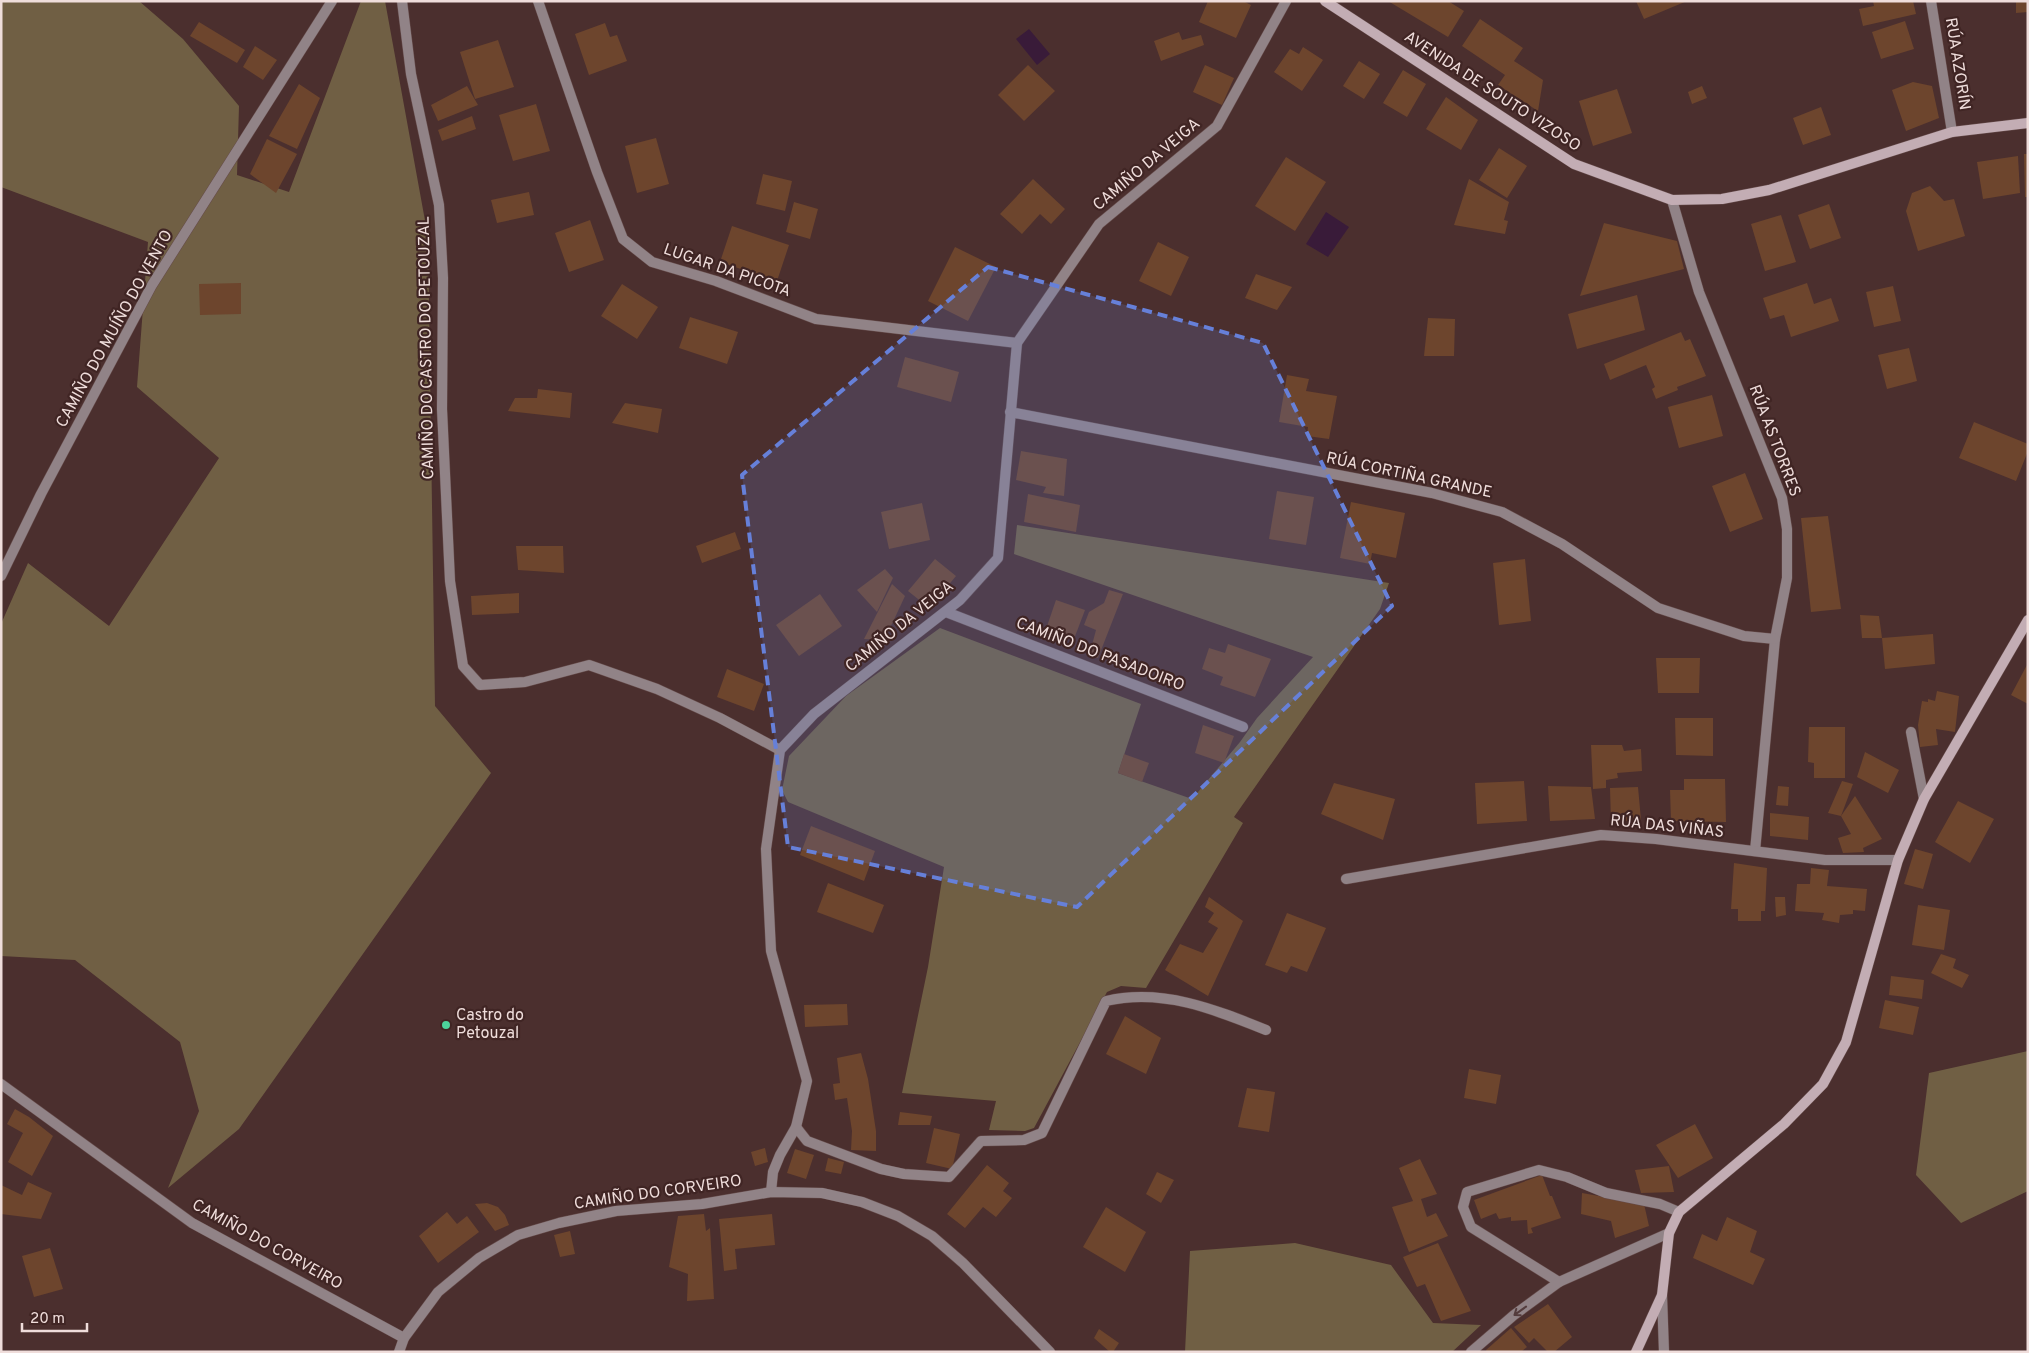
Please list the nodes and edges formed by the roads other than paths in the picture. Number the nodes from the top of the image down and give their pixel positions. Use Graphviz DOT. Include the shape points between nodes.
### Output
graph roads {
  1 [pos="332,1"];
  2 [pos="402,1"];
  3 [pos="538,1"];
  4 [pos="1286,1"];
  5 [pos="1325,1"];
  6 [pos="1931,1"];
  7 [pos="2028,123"];
  8 [pos="1952,132"];
  9 [pos="1672,200"];
  10 [pos="1017,343"];
  11 [pos="1010,412"];
  12 [pos="1,576"];
  13 [pos="946,612"];
  14 [pos="2028,620"];
  15 [pos="1775,639"];
  16 [pos="1243,726"];
  17 [pos="1911,732"];
  18 [pos="780,750"];
  19 [pos="1924,799"];
  20 [pos="1754,851"];
  21 [pos="1898,860"];
  22 [pos="1346,879"];
  23 [pos="1266,1030"];
  24 [pos="1,1084"];
  25 [pos="796,1127"];
  26 [pos="770,1192"];
  27 [pos="1679,1212"];
  28 [pos="1669,1233"];
  29 [pos="1559,1282"];
  30 [pos="1662,1295"];
  31 [pos="404,1338"];
  32 [pos="399,1352"];
  33 [pos="1050,1352"];
  34 [pos="1470,1352"];
  35 [pos="1636,1352"];
  36 [pos="1664,1352"];
  1 -- 12 [label="street, CAMIÑO DO MUÍÑO DO VENTO" via="152,285"];
  2 -- 18 [label="street, CAMIÑO DO CASTRO DO PETOUZAL" via="411,74 439,205 443,278 444,478 450,581 464,666 480,685 525,682 589,666 657,689"];
  3 -- 10 [label="street, LUGAR DA PICOTA" via="623,239 652,262 716,281 816,319"];
  4 -- 10 [label="street, CAMIÑO DA VEIGA" via="1217,126 1099,224"];
  5 -- 9 [label="street, AVENIDA DE SOUTO VIZOSO" via="1574,164"];
  6 -- 8 [label="street, RÚA AZORÍN"];
  7 -- 8 [label="street, AVENIDA DE SOUTO VIZOSO"];
  8 -- 9 [label="street, AVENIDA DE SOUTO VIZOSO" via="1769,190 1722,199"];
  9 -- 15 [label="street, RÚA AS TORRES" via="1699,292 1782,498 1787,529 1787,578"];
  10 -- 11 [label="street, CAMIÑO DA VEIGA"];
  11 -- 13 [label="street, CAMIÑO DA VEIGA" via="998,558"];
  11 -- 15 [label="street, RÚA CORTIÑA GRANDE" via="1432,493 1502,512 1562,544 1658,608 1744,636"];
  13 -- 16 [label="street, CAMIÑO DO PASADOIRO"];
  13 -- 18 [label="street, CAMIÑO DA VEIGA" via="814,714"];
  14 -- 19 [label="street"];
  15 -- 20 [label="street, RÚA AS TORRES"];
  17 -- 19 [label="street"];
  18 -- 25 [label="street" via="766,850 771,951 807,1081"];
  19 -- 21 [label="street"];
  20 -- 21 [label="street, RÚA DAS VIÑAS" via="1825,860"];
  20 -- 22 [label="street, RÚA DAS VIÑAS" via="1601,835"];
  21 -- 27 [label="street" via="1846,1042 1823,1084 1784,1124"];
  23 -- 25 [label="street" via="1211,1008 1162,997 1126,996 1106,1001 1042,1133 1024,1140 981,1141 949,1176 904,1174 881,1169 807,1141"];
  24 -- 31 [label="street, CAMIÑO DO CORVEIRO" via="192,1223"];
  25 -- 26 [label="street" via="773,1172"];
  26 -- 31 [label="street, CAMIÑO DO CORVEIRO" via="702,1204 616,1211 518,1235 478,1258 438,1292"];
  26 -- 33 [label="street, CAMIÑO DO CORVEIRO" via="822,1193 862,1202 898,1216 932,1236 963,1263"];
  27 -- 28 [label="street"];
  27 -- 29 [label="street" via="1660,1204 1606,1193 1567,1176 1539,1170 1468,1192 1463,1207 1471,1227"];
  28 -- 29 [label="street"];
  28 -- 30 [label="street"];
  29 -- 34 [label="street, one-way"];
  30 -- 35 [label="street"];
  30 -- 36 [label="street"];
  31 -- 32 [label="street"];
}
